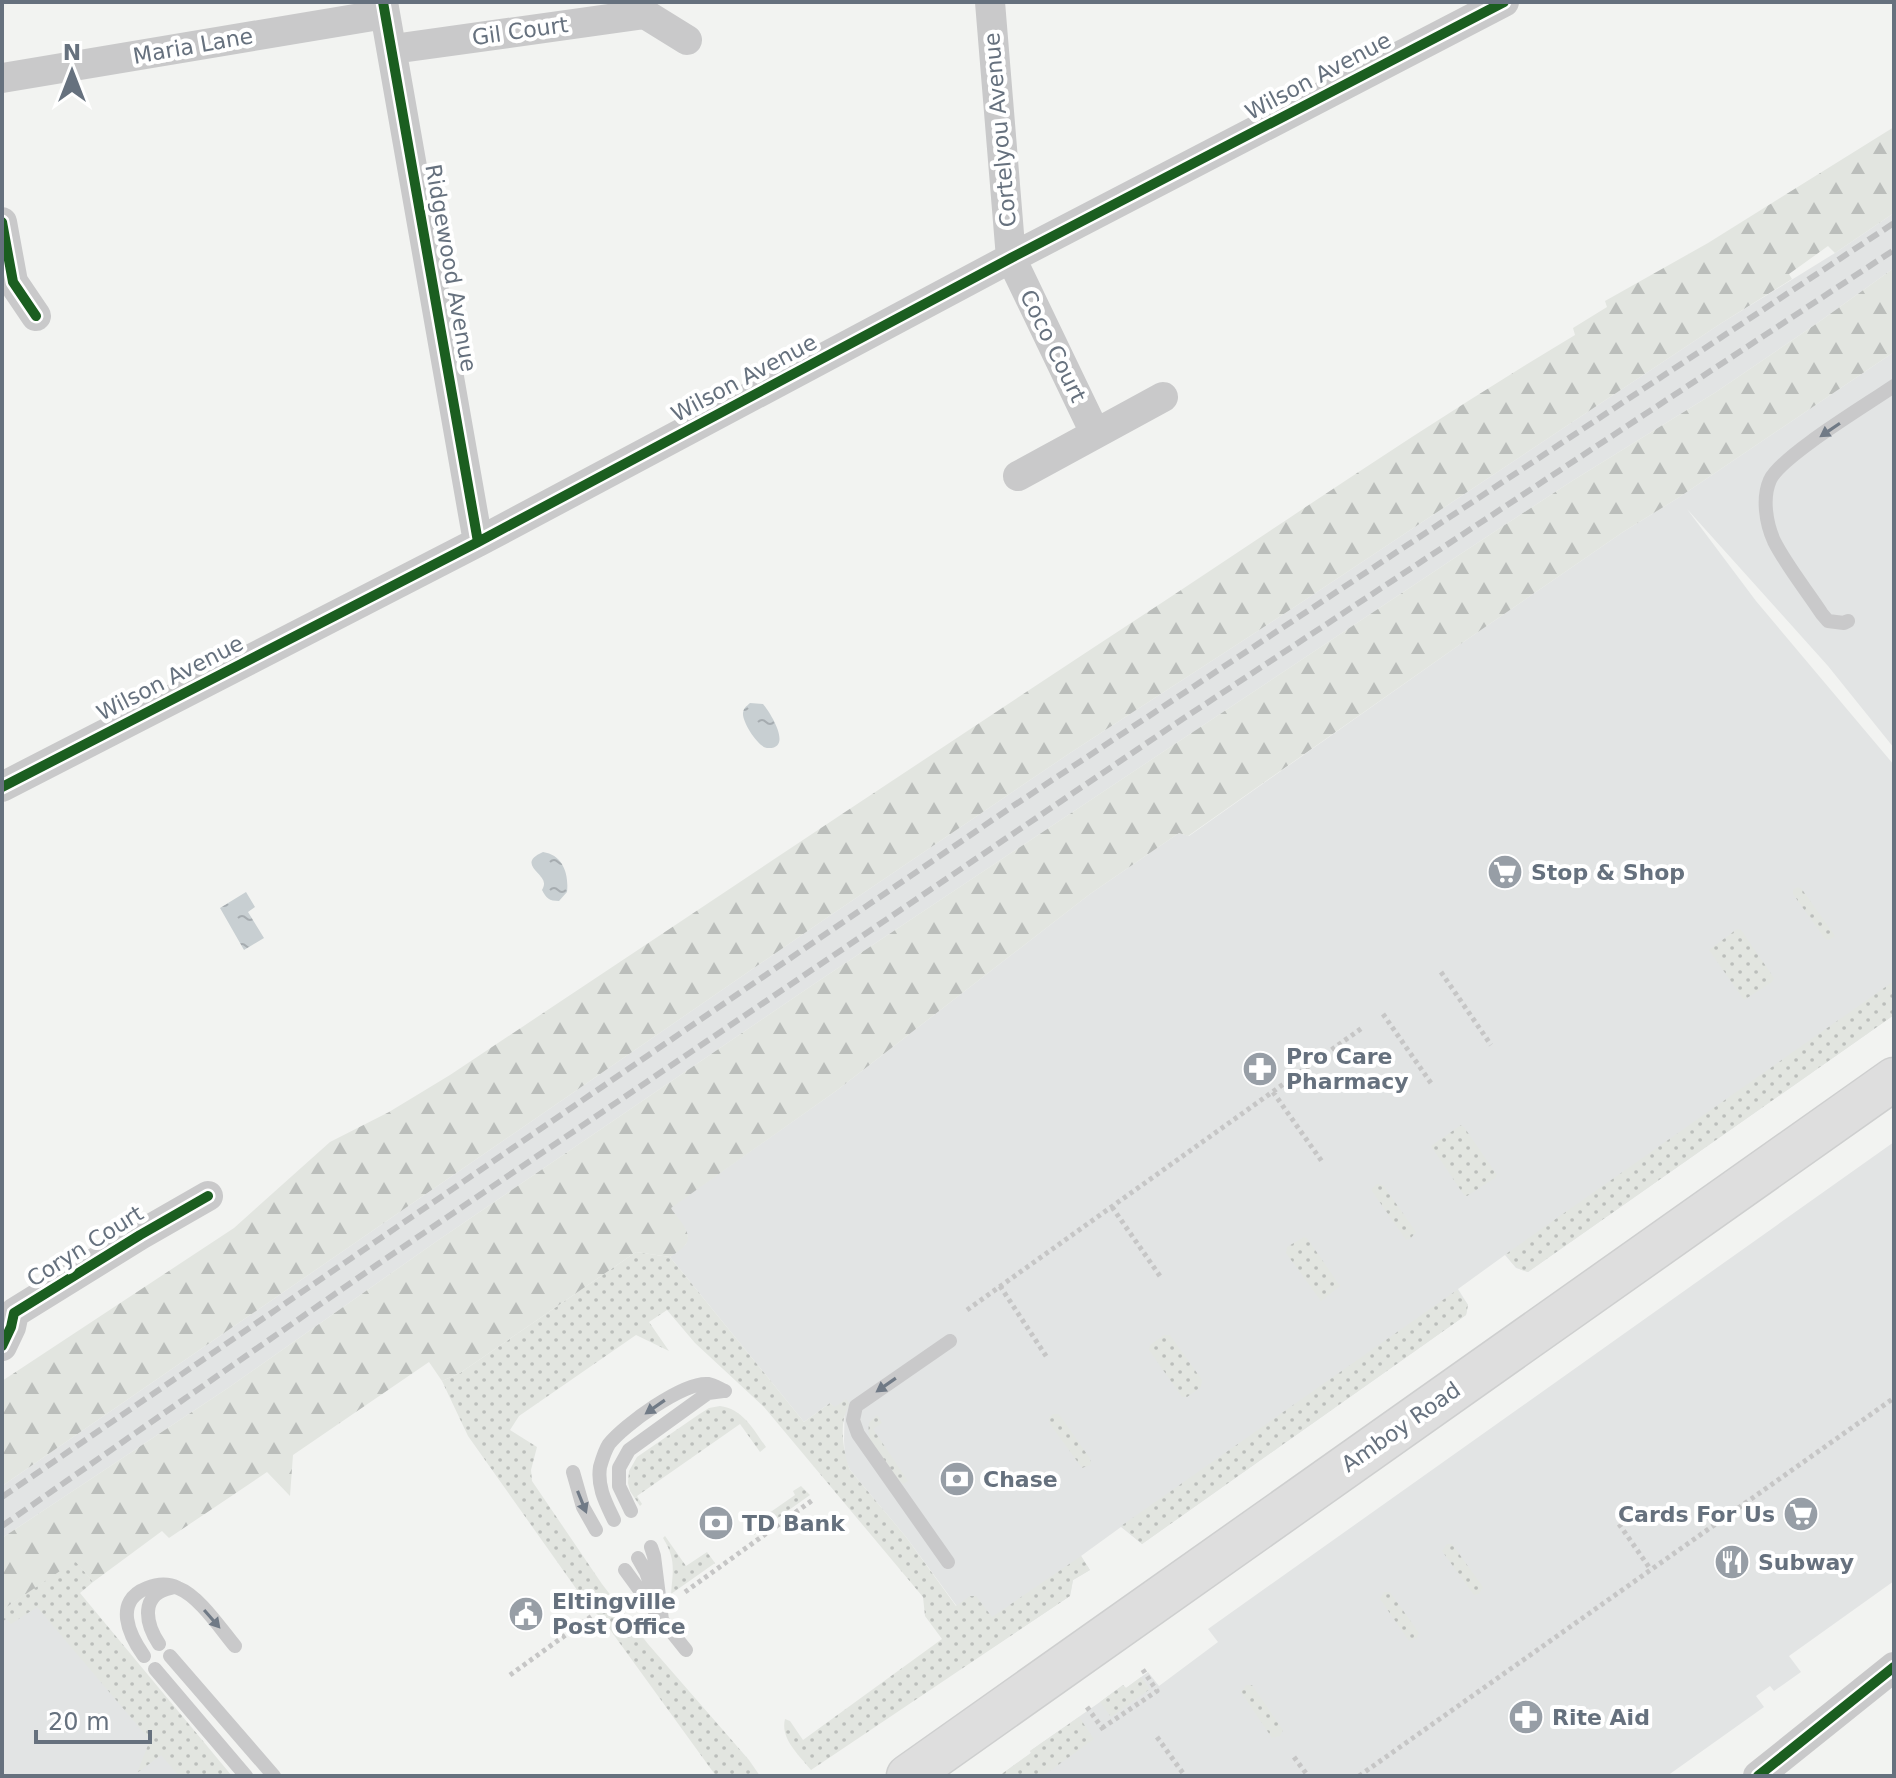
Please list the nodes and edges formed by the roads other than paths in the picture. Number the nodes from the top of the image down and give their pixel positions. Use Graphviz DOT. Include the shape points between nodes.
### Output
graph roads {
  1 [pos="990,2"];
  2 [pos="1504,2"];
  3 [pos="384,8"];
  4 [pos="1475,9"];
  5 [pos="687,40"];
  6 [pos="393,49"];
  7 [pos="2,78"];
  8 [pos="2,222"];
  9 [pos="1011,258"];
  10 [pos="36,316"];
  11 [pos="1894,386"];
  12 [pos="1163,397"];
  13 [pos="1095,433"];
  14 [pos="1018,476"];
  15 [pos="478,542"];
  16 [pos="1848,621"];
  17 [pos="2,787"];
  18 [pos="1894,1079"];
  19 [pos="208,1196"];
  20 [pos="950,1341"];
  21 [pos="2,1346"];
  22 [pos="573,1472"];
  23 [pos="631,1511"];
  24 [pos="614,1520"];
  25 [pos="596,1530"];
  26 [pos="651,1547"];
  27 [pos="638,1558"];
  28 [pos="948,1562"];
  29 [pos="625,1570"];
  30 [pos="181,1589"];
  31 [pos="662,1620"];
  32 [pos="159,1644"];
  33 [pos="235,1646"];
  34 [pos="686,1650"];
  35 [pos="144,1656"];
  36 [pos="170,1656"];
  37 [pos="1894,1667"];
  38 [pos="155,1669"];
  39 [pos="246,1776"];
  40 [pos="274,1776"];
  41 [pos="908,1776"];
  42 [pos="1758,1776"];
  1 -- 9 [label="street, Cortelyou Avenue"];
  2 -- 4 [label="street, Wilson Avenue"];
  3 -- 6 [label="street, Ridgewood Avenue"];
  3 -- 7 [label="street, Maria Lane"];
  4 -- 9 [label="street, Wilson Avenue"];
  5 -- 6 [label="street, Gil Court" via="645,14"];
  6 -- 15 [label="street, Ridgewood Avenue"];
  8 -- 10 [label="street" via="13,282"];
  9 -- 13 [label="street, Coco Court"];
  9 -- 15 [label="street, Wilson Avenue"];
  11 -- 16 [label="lane, one-way" via="1793,455 1771,478 1767,496 1774,540 1828,621"];
  12 -- 13 [label="street"];
  13 -- 14 [label="street"];
  15 -- 17 [label="street, Wilson Avenue"];
  18 -- 41 [label="main road, Amboy Road"];
  19 -- 21 [label="street, Coryn Court" via="14,1313"];
  20 -- 28 [label="lane, one-way" via="856,1406 853,1420"];
  22 -- 25 [label="lane, one-way"];
  23 -- 24 [label="lane, one-way" via="619,1486 619,1468 629,1450 708,1393 725,1391 709,1384 681,1389 621,1431 606,1448 600,1485"];
  26 -- 31 [label="lane"];
  27 -- 31 [label="lane"];
  29 -- 31 [label="lane"];
  30 -- 32 [label="lane" via="163,1590 150,1602 148,1621"];
  30 -- 33 [label="lane, one-way"];
  30 -- 35 [label="lane" via="156,1585 134,1595 128,1605 129,1629"];
  31 -- 34 [label="lane"];
  36 -- 40 [label="lane"];
  37 -- 42 [label="street"];
  38 -- 39 [label="lane"];
}
